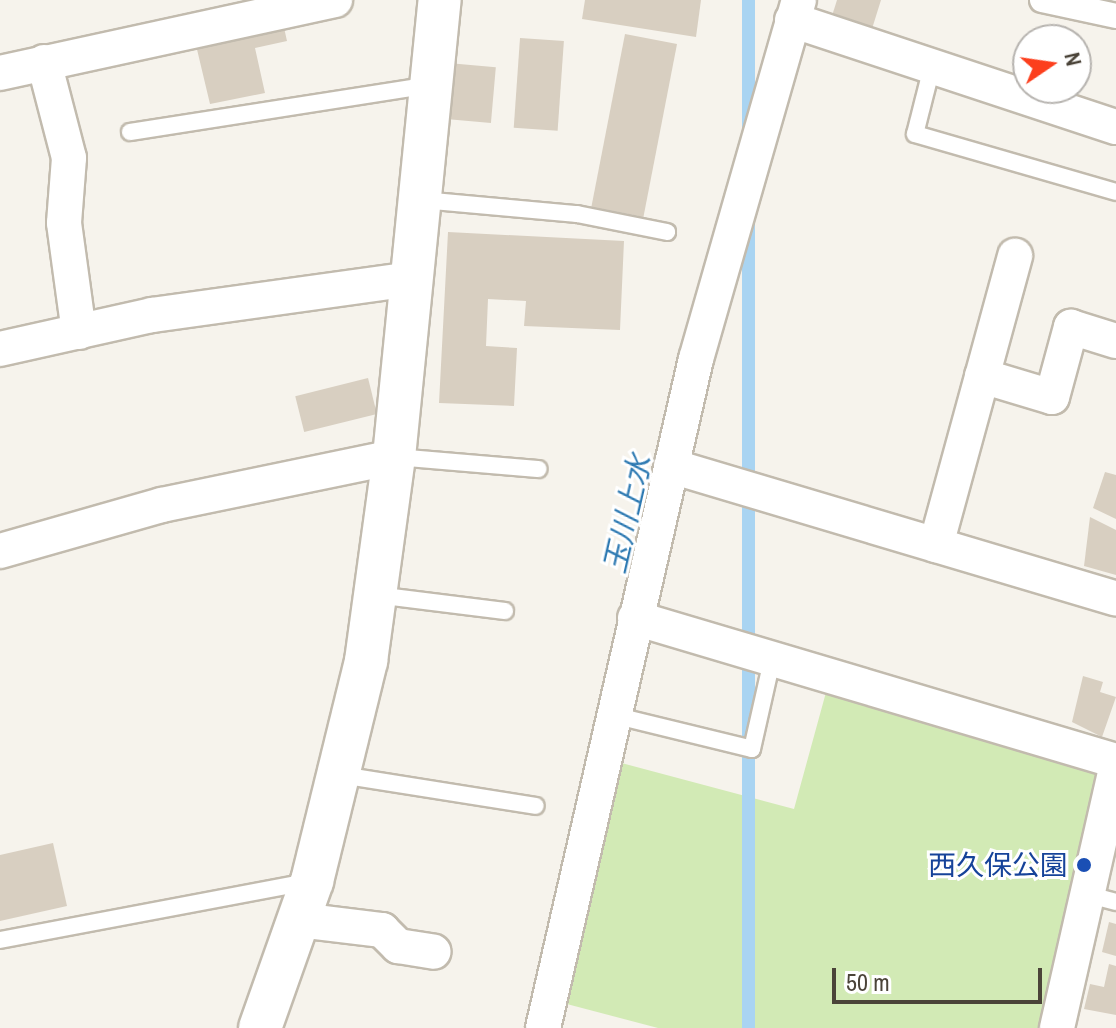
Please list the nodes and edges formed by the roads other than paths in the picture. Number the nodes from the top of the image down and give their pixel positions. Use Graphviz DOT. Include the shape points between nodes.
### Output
graph roads {
  1 [pos="335,0"];
  2 [pos="440,0"];
  3 [pos="1042,0"];
  4 [pos="796,10"];
  5 [pos="1116,16"];
  6 [pos="44,62"];
  7 [pos="932,67"];
  8 [pos="0,73"];
  9 [pos="432,85"];
  10 [pos="1116,127"];
  11 [pos="130,132"];
  12 [pos="1116,192"];
  13 [pos="420,200"];
  14 [pos="667,232"];
  15 [pos="1015,256"];
  16 [pos="413,279"];
  17 [pos="79,332"];
  18 [pos="1116,341"];
  19 [pos="0,349"];
  20 [pos="982,376"];
  21 [pos="394,457"];
  22 [pos="671,466"];
  23 [pos="539,469"];
  24 [pos="936,545"];
  25 [pos="0,551"];
  26 [pos="375,594"];
  27 [pos="1116,599"];
  28 [pos="505,611"];
  29 [pos="635,618"];
  30 [pos="772,660"];
  31 [pos="613,715"];
  32 [pos="1116,761"];
  33 [pos="1116,769"];
  34 [pos="341,775"];
  35 [pos="536,806"];
  36 [pos="312,881"];
  37 [pos="1101,898"];
  38 [pos="299,920"];
  39 [pos="0,940"];
  40 [pos="434,952"];
  41 [pos="260,1028"];
  42 [pos="543,1028"];
  43 [pos="1057,1028"];
  1 -- 6 [label="street"];
  2 -- 9 [label="street"];
  3 -- 5 [label="street"];
  4 -- 7 [label="street"];
  4 -- 22 [label="street"];
  6 -- 8 [label="street"];
  6 -- 17 [label="street" via="69,158 64,223"];
  7 -- 10 [label="street"];
  7 -- 12 [label="lane" via="915,134"];
  9 -- 11 [label="lane"];
  9 -- 13 [label="street"];
  13 -- 14 [label="lane" via="577,214"];
  13 -- 16 [label="street"];
  15 -- 20 [label="street"];
  16 -- 17 [label="street"];
  16 -- 21 [label="street"];
  17 -- 19 [label="street"];
  18 -- 20 [label="street" via="1071,327 1052,397"];
  20 -- 24 [label="street"];
  21 -- 23 [label="lane"];
  21 -- 25 [label="street" via="162,505"];
  21 -- 26 [label="street"];
  22 -- 24 [label="street"];
  22 -- 29 [label="street"];
  24 -- 27 [label="street"];
  26 -- 28 [label="lane"];
  26 -- 34 [label="street"];
  29 -- 30 [label="street"];
  29 -- 31 [label="street"];
  30 -- 31 [label="lane" via="752,749"];
  30 -- 32 [label="street"];
  31 -- 42 [label="street"];
  33 -- 37 [label="street"];
  34 -- 35 [label="lane"];
  34 -- 36 [label="street"];
  36 -- 38 [label="street"];
  36 -- 39 [label="lane"];
  37 -- 43 [label="street"];
  38 -- 40 [label="street" via="382,930 398,946"];
  38 -- 41 [label="street"];
}
